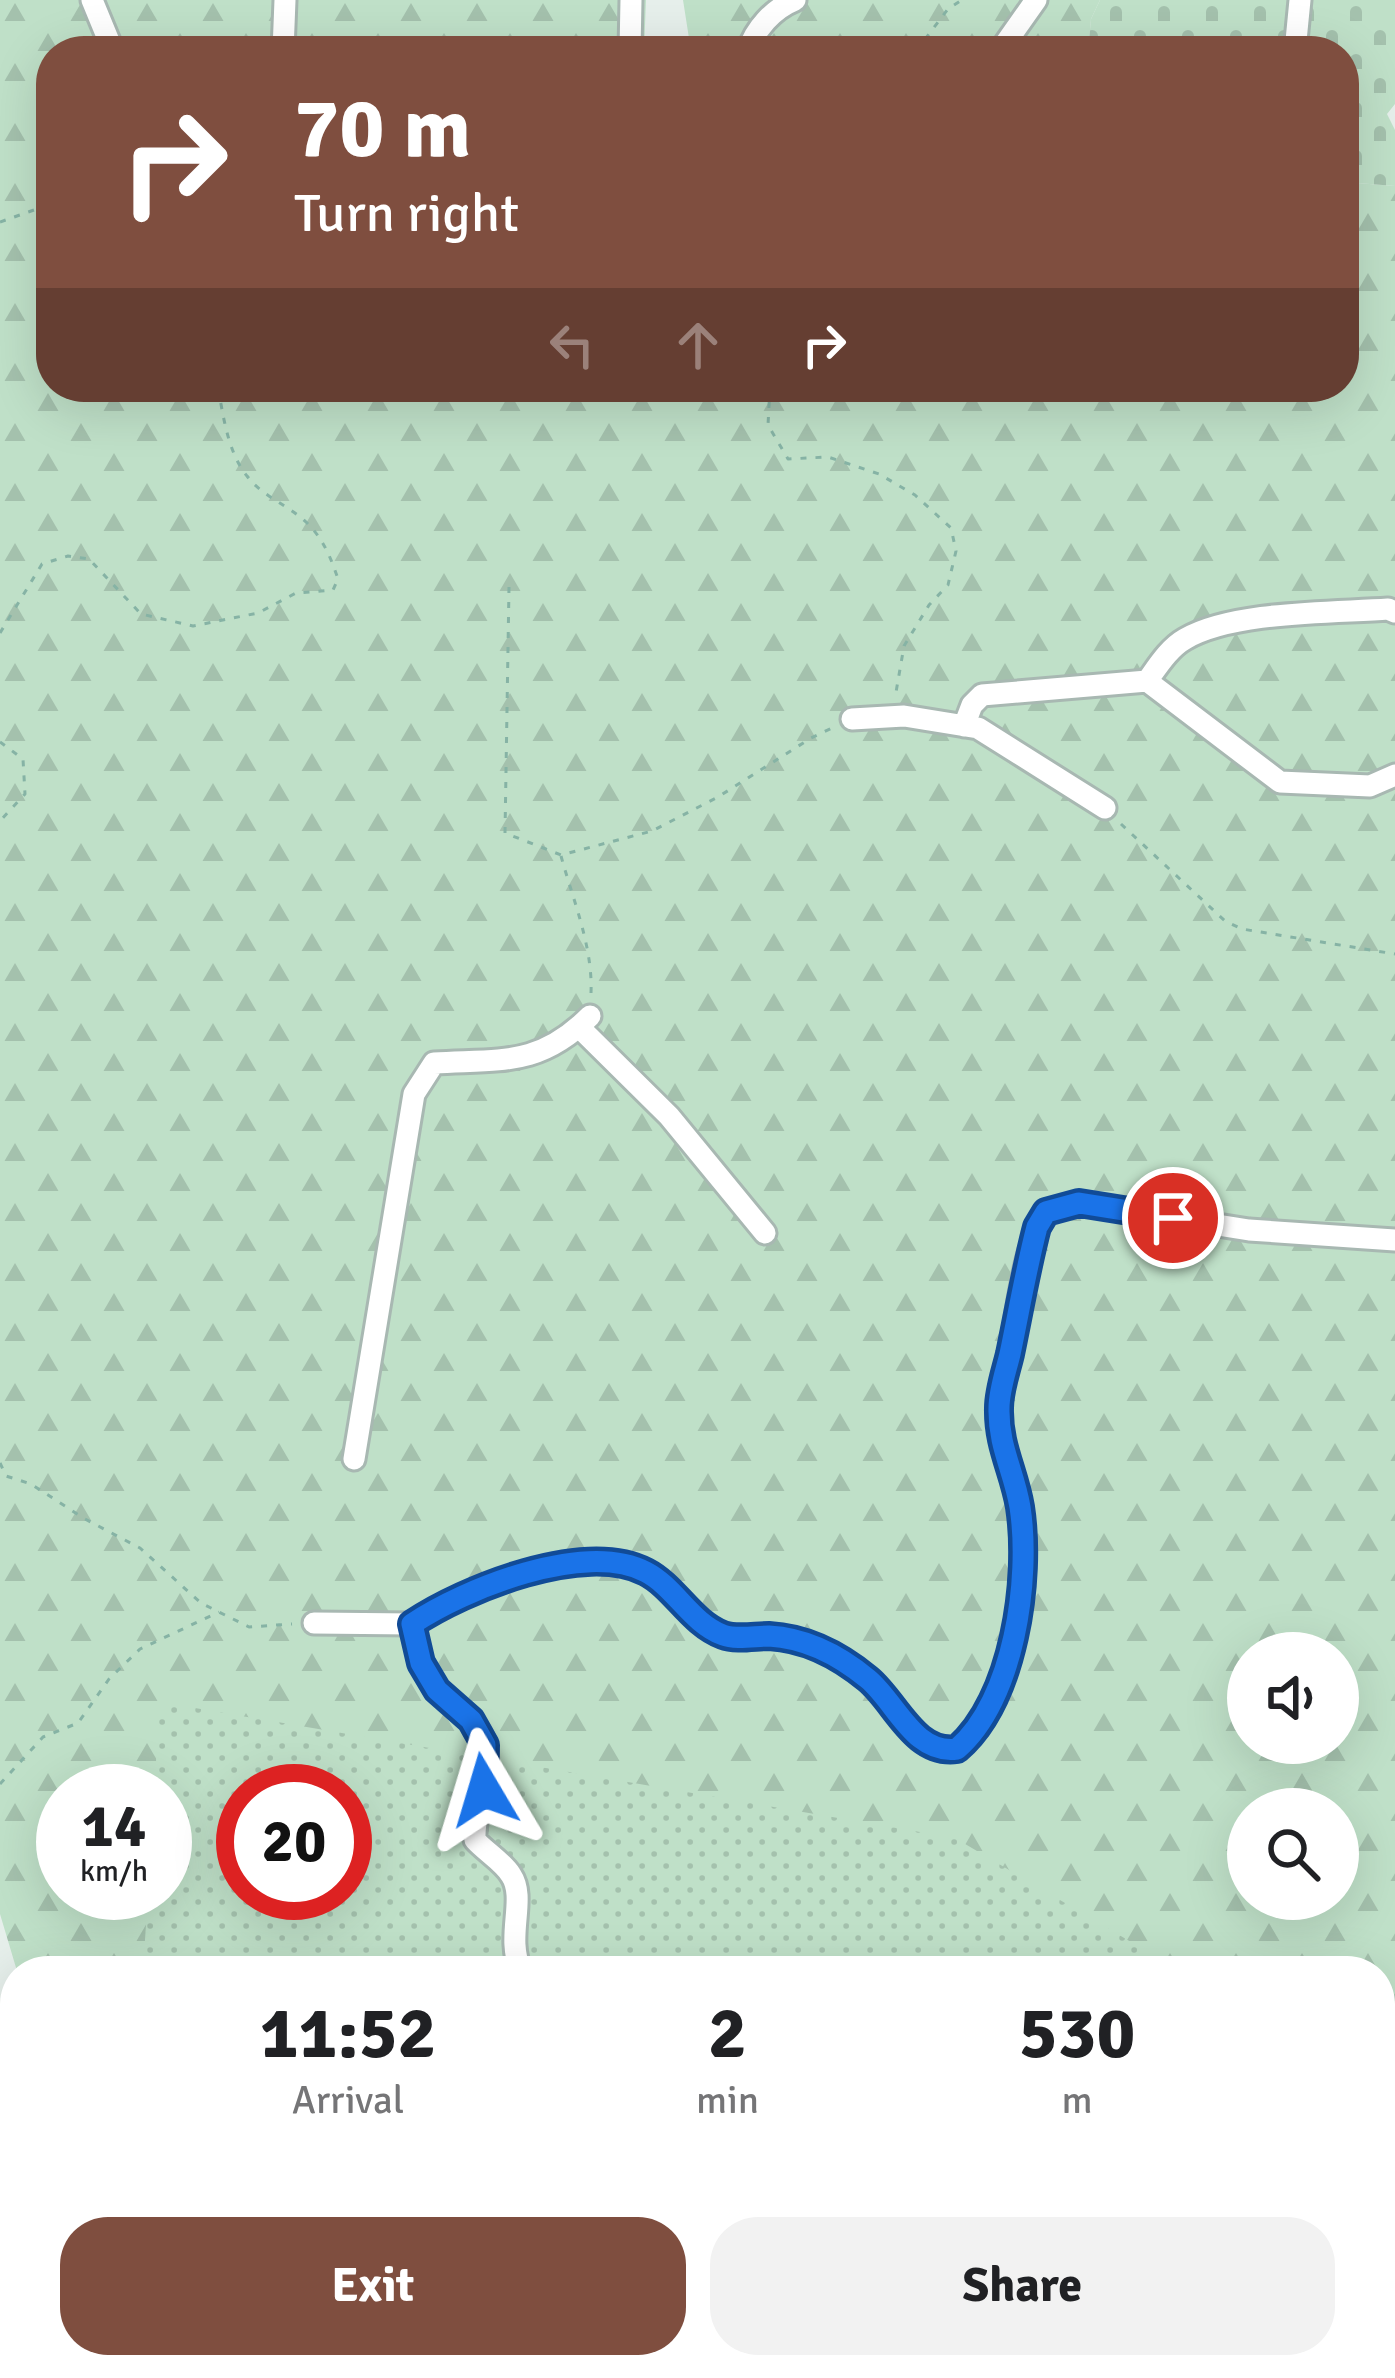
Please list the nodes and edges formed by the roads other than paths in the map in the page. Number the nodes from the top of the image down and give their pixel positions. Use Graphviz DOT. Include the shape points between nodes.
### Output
graph roads {
  1 [pos="92,0"];
  2 [pos="285,0"];
  3 [pos="631,0"];
  4 [pos="795,0"];
  5 [pos="1036,0"];
  6 [pos="1300,0"];
  7 [pos="106,36"];
  8 [pos="284,36"];
  9 [pos="631,36"];
  10 [pos="753,36"];
  11 [pos="1011,36"];
  12 [pos="1296,36"];
  13 [pos="1395,612"];
  14 [pos="1147,680"];
  15 [pos="852,719"];
  16 [pos="964,726"];
  17 [pos="1395,775"];
  18 [pos="1105,808"];
  19 [pos="765,1233"];
  20 [pos="1395,1240"];
  21 [pos="354,1460"];
  22 [pos="314,1623"];
  23 [pos="412,1624"];
  24 [pos="517,1956"];
  1 -- 7 [label="street"];
  2 -- 8 [label="street"];
  3 -- 9 [label="street"];
  4 -- 10 [label="street"];
  5 -- 11 [label="street"];
  6 -- 12 [label="street"];
  13 -- 14 [label="street" via="1247,619 1186,638"];
  14 -- 16 [label="street" via="982,695"];
  14 -- 17 [label="street" via="1280,782 1370,786"];
  15 -- 16 [label="street"];
  16 -- 18 [label="street"];
  19 -- 21 [label="street" via="584,1022 564,1042 529,1057 434,1063 414,1094"];
  20 -- 23 [label="street" via="1249,1230 1079,1203 1046,1212 998,1402 1000,1445 1020,1504 1024,1572 1015,1628 992,1707 957,1749 932,1747 871,1681 832,1654 798,1639 726,1636 628,1564 551,1566 493,1581"];
  22 -- 23 [label="street"];
  23 -- 24 [label="street" via="437,1690 485,1745 475,1840 518,1889"];
}
